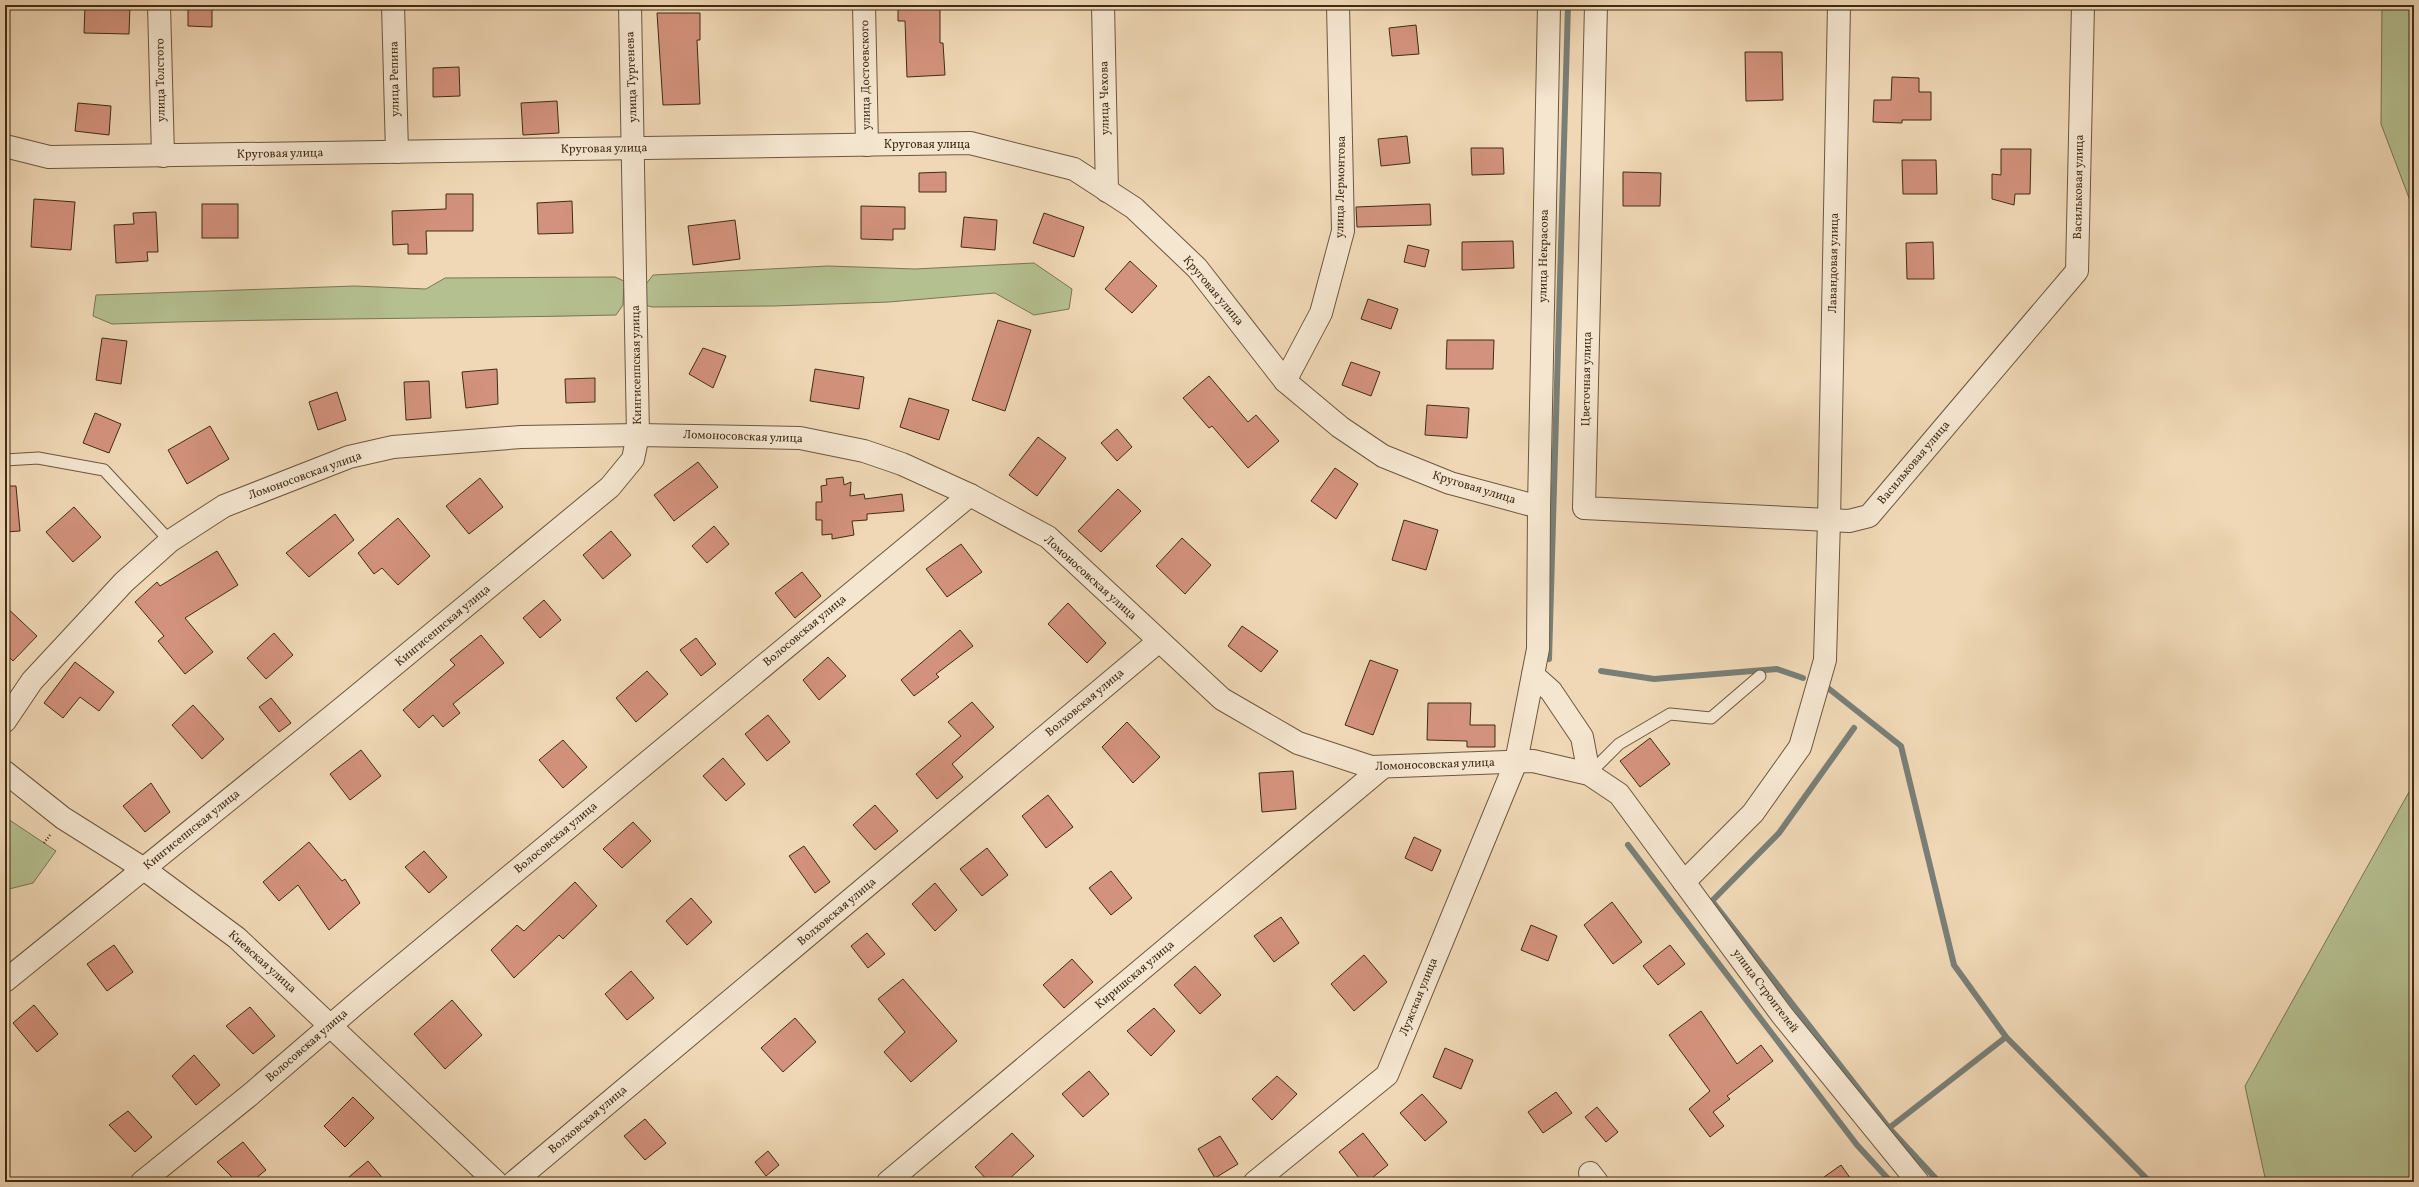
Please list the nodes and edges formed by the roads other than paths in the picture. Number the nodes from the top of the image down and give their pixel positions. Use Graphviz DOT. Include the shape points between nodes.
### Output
graph roads {
  1 [pos="159,5"];
  2 [pos="393,5"];
  3 [pos="630,5"];
  4 [pos="864,5"];
  5 [pos="1103,5"];
  6 [pos="1338,5"];
  7 [pos="1549,5"];
  8 [pos="1596,5"];
  9 [pos="1839,5"];
  10 [pos="2084,5"];
  11 [pos="868,145"];
  12 [pos="5,146"];
  13 [pos="634,149"];
  14 [pos="397,152"];
  15 [pos="163,156"];
  16 [pos="1107,191"];
  17 [pos="1285,381"];
  18 [pos="638,434"];
  19 [pos="5,460"];
  20 [pos="970,495"];
  21 [pos="1538,507"];
  22 [pos="1829,520"];
  23 [pos="170,541"];
  24 [pos="1159,641"];
  25 [pos="1533,675"];
  26 [pos="1760,676"];
  27 [pos="5,721"];
  28 [pos="1516,762"];
  29 [pos="1383,767"];
  30 [pos="5,772"];
  31 [pos="1589,774"];
  32 [pos="1619,794"];
  33 [pos="144,869"];
  34 [pos="1684,882"];
  35 [pos="5,981"];
  36 [pos="332,1026"];
  37 [pos="142,1182"];
  38 [pos="496,1182"];
  39 [pos="514,1182"];
  40 [pos="888,1182"];
  41 [pos="1255,1182"];
  42 [pos="1918,1182"];
  1 -- 15 [label="street, улица Толстого"];
  2 -- 14 [label="street, улица Репина"];
  3 -- 13 [label="street, улица Тургенева"];
  4 -- 11 [label="street, улица Достоевского"];
  5 -- 16 [label="street, улица Чехова"];
  6 -- 17 [label="street, улица Лермонтова" via="1343,231 1321,313"];
  7 -- 21 [label="street, улица Некрасова"];
  8 -- 22 [label="street, Цветочная улица" via="1584,508"];
  9 -- 22 [label="street, Лавандовая улица"];
  10 -- 22 [label="street, Васильковая улица" via="2077,271 1869,516 1849,521"];
  11 -- 13 [label="street, Круговая улица"];
  11 -- 16 [label="street, Круговая улица" via="970,143 1074,169"];
  12 -- 15 [label="street, Круговая улица" via="49,157"];
  13 -- 14 [label="street, Круговая улица"];
  13 -- 18 [label="street, Кингисеппская улица"];
  14 -- 15 [label="street, Круговая улица"];
  16 -- 17 [label="street, Круговая улица" via="1134,208 1197,268"];
  17 -- 21 [label="street, Круговая улица" via="1340,427 1383,456 1450,483"];
  18 -- 20 [label="street, Ломоносовская улица" via="800,438 864,451 902,464"];
  18 -- 23 [label="street, Ломоносовская улица" via="486,439 393,447 349,457 224,506"];
  18 -- 33 [label="street, Кингисеппская улица" via="633,458 610,487"];
  19 -- 23 [label="lane" via="38,458 104,470"];
  20 -- 24 [label="street, Ломоносовская улица" via="1048,537"];
  20 -- 36 [label="street, Волосовская улица"];
  21 -- 25 [label="street" via="1538,649"];
  22 -- 34 [label="street" via="1825,660 1800,747 1753,813"];
  23 -- 27 [label="street, Ломоносовская улица" via="124,582 32,681"];
  24 -- 29 [label="street, Ломоносовская улица" via="1222,699 1298,743 1371,767"];
  24 -- 39 [label="street, Волховская улица"];
  25 -- 28 [label="street"];
  25 -- 31 [label="street" via="1551,691 1582,737"];
  26 -- 31 [label="lane" via="1711,718 1670,714 1619,744"];
  28 -- 29 [label="street, Ломоносовская улица"];
  28 -- 31 [label="street, Ломоносовская улица" via="1533,761"];
  28 -- 41 [label="street, Лужская улица" via="1387,1075"];
  29 -- 40 [label="street, Киришская улица"];
  30 -- 33 [label="street, Киевская улица" via="63,818"];
  31 -- 32 [label="street, Ломоносовская улица"];
  32 -- 34 [label="street, улица Строителей"];
  33 -- 35 [label="street, Кингисеппская улица"];
  33 -- 36 [label="street, Киевская улица" via="238,938"];
  34 -- 42 [label="street, улица Строителей" via="1782,1015"];
  36 -- 37 [label="street, Волосовская улица"];
  36 -- 38 [label="street, Киевская улица"];
}
